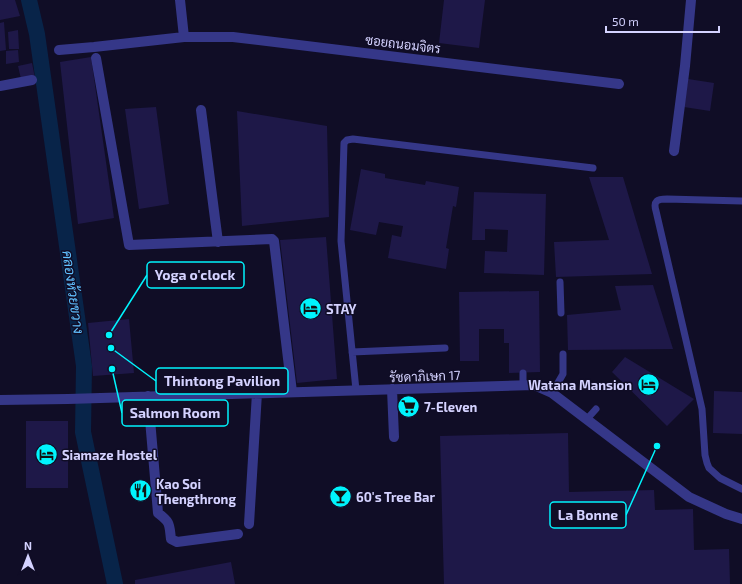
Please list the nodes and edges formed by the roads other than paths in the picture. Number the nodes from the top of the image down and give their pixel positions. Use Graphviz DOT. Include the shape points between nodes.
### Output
graph roads {
  1 [pos="180,0"];
  2 [pos="691,0"];
  3 [pos="184,37"];
  4 [pos="59,50"];
  5 [pos="96,58"];
  6 [pos="32,80"];
  7 [pos="619,84"];
  8 [pos="0,86"];
  9 [pos="201,110"];
  10 [pos="674,151"];
  11 [pos="593,168"];
  12 [pos="742,201"];
  13 [pos="218,242"];
  14 [pos="560,282"];
  15 [pos="561,313"];
  16 [pos="445,348"];
  17 [pos="352,352"];
  18 [pos="563,354"];
  19 [pos="523,373"];
  20 [pos="524,386"];
  21 [pos="356,390"];
  22 [pos="392,390"];
  23 [pos="292,392"];
  24 [pos="257,393"];
  25 [pos="552,393"];
  26 [pos="148,396"];
  27 [pos="0,400"];
  28 [pos="596,409"];
  29 [pos="587,419"];
  30 [pos="394,437"];
  31 [pos="742,489"];
  32 [pos="742,519"];
  33 [pos="249,524"];
  34 [pos="238,534"];
  1 -- 3 [label="street"];
  2 -- 10 [label="street"];
  3 -- 4 [label="street, ซอยถนอมจิตร"];
  3 -- 7 [label="street, ซอยถนอมจิตร" via="233,37"];
  5 -- 13 [label="street" via="129,245"];
  6 -- 8 [label="street"];
  9 -- 13 [label="street"];
  11 -- 17 [label="lane" via="347,140 344,143 341,241"];
  12 -- 31 [label="lane" via="667,199 659,200 655,204 702,409 706,464 720,478"];
  13 -- 23 [label="street" via="269,238 274,241"];
  14 -- 15 [label="lane"];
  16 -- 17 [label="lane"];
  17 -- 21 [label="lane"];
  18 -- 25 [label="lane" via="563,374"];
  19 -- 20 [label="lane"];
  20 -- 22 [label="street, รัชดาภิเษก 17"];
  20 -- 25 [label="street, รัชดาภิเษก 17" via="534,385"];
  21 -- 22 [label="street, รัชดาภิเษก 17"];
  21 -- 23 [label="street, รัชดาภิเษก 17"];
  22 -- 30 [label="street"];
  23 -- 24 [label="street, รัชดาภิเษก 17"];
  24 -- 26 [label="street, รัชดาภิเษก 17"];
  24 -- 33 [label="street"];
  25 -- 29 [label="street, รัชดาภิเษก 17"];
  26 -- 27 [label="street, รัชดาภิเษก 17"];
  26 -- 34 [label="street" via="158,513 167,520 172,539 177,542"];
  28 -- 29 [label="lane"];
  29 -- 32 [label="street, รัชดาภิเษก 17" via="688,497"];
}
